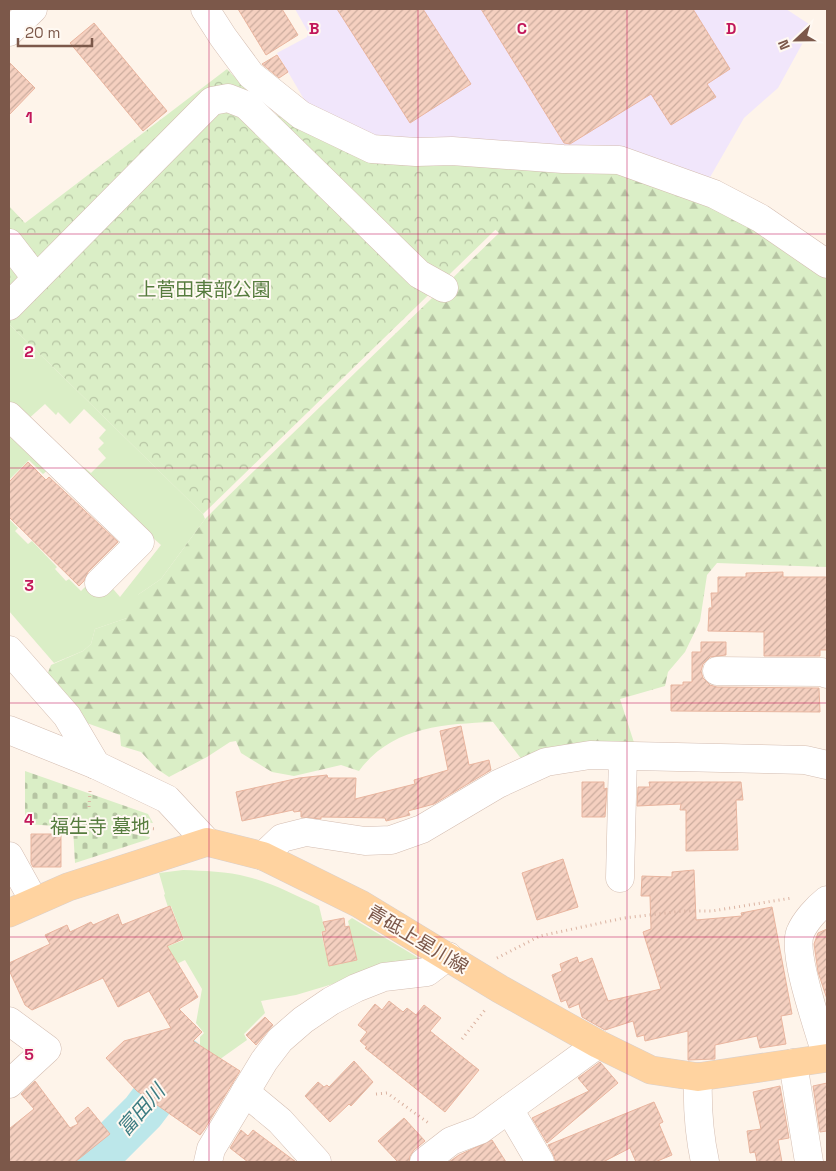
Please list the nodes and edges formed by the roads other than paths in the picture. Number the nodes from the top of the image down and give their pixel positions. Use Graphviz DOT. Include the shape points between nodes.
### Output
graph roads {
  1 [pos="33,9"];
  2 [pos="205,9"];
  3 [pos="9,32"];
  4 [pos="9,243"];
  5 [pos="827,264"];
  6 [pos="36,278"];
  7 [pos="444,288"];
  8 [pos="9,306"];
  9 [pos="9,416"];
  10 [pos="99,583"];
  11 [pos="9,650"];
  12 [pos="717,671"];
  13 [pos="827,674"];
  14 [pos="9,730"];
  15 [pos="623,756"];
  16 [pos="96,765"];
  17 [pos="827,765"];
  18 [pos="207,842"];
  19 [pos="9,856"];
  20 [pos="263,856"];
  21 [pos="620,878"];
  22 [pos="827,900"];
  23 [pos="34,901"];
  24 [pos="9,913"];
  25 [pos="448,956"];
  26 [pos="9,1021"];
  27 [pos="598,1044"];
  28 [pos="827,1058"];
  29 [pos="793,1063"];
  30 [pos="698,1077"];
  31 [pos="9,1084"];
  32 [pos="246,1092"];
  33 [pos="509,1109"];
  34 [pos="208,1162"];
  35 [pos="317,1162"];
  36 [pos="424,1162"];
  37 [pos="540,1162"];
  38 [pos="705,1162"];
  39 [pos="809,1162"];
  1 -- 3 [label="street"];
  2 -- 5 [label="street" via="251,75 302,115 372,149 619,160 724,190"];
  4 -- 6 [label="street"];
  6 -- 7 [label="street" via="212,101 228,98 246,105 420,274"];
  6 -- 8 [label="street"];
  9 -- 10 [label="street" via="140,542"];
  11 -- 16 [label="street" via="67,716"];
  12 -- 13 [label="street"];
  14 -- 16 [label="street"];
  15 -- 17 [label="street" via="804,760"];
  15 -- 20 [label="street" via="590,755 546,762 498,784 422,829 391,840 365,841 306,832 282,838"];
  15 -- 21 [label="street"];
  16 -- 18 [label="street" via="167,799"];
  18 -- 20 [label="main road, 青砥上星川線"];
  18 -- 23 [label="main road"];
  19 -- 23 [label="street"];
  20 -- 25 [label="main road, 青砥上星川線" via="360,904"];
  22 -- 28 [label="street" via="800,934 799,959"];
  23 -- 24 [label="main road"];
  25 -- 27 [label="main road, 青砥上星川線"];
  25 -- 32 [label="street" via="427,972 384,977 331,1000 280,1040"];
  26 -- 31 [label="street" via="47,1049"];
  27 -- 30 [label="main road, 青砥上星川線" via="651,1070"];
  27 -- 33 [label="street"];
  28 -- 29 [label="main road, 青砥上星川線"];
  29 -- 30 [label="main road, 青砥上星川線"];
  29 -- 39 [label="street"];
  30 -- 38 [label="street" via="701,1144"];
  32 -- 34 [label="street" via="211,1149"];
  32 -- 35 [label="street" via="280,1121"];
  33 -- 36 [label="street" via="480,1130 451,1141"];
  33 -- 37 [label="street"];
}
